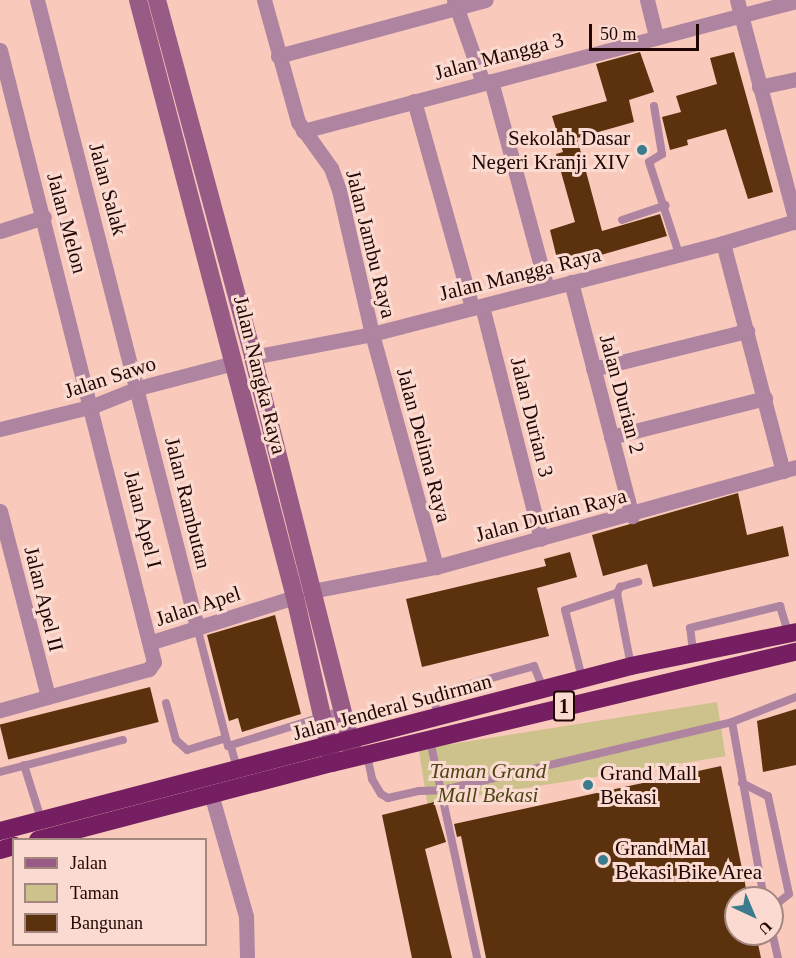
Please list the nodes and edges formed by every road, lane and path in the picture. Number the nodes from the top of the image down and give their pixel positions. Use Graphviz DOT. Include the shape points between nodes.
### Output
graph roads {
  1 [pos="37,0"];
  2 [pos="138,0"];
  3 [pos="157,0"];
  4 [pos="264,0"];
  5 [pos="486,0"];
  6 [pos="647,0"];
  7 [pos="737,0"];
  8 [pos="796,1"];
  9 [pos="455,4"];
  10 [pos="741,16"];
  11 [pos="656,35"];
  12 [pos="0,50"];
  13 [pos="278,56"];
  14 [pos="796,79"];
  15 [pos="487,82"];
  16 [pos="759,87"];
  17 [pos="414,101"];
  18 [pos="654,106"];
  19 [pos="191,117"];
  20 [pos="171,122"];
  21 [pos="303,131"];
  22 [pos="206,177"];
  23 [pos="188,181"];
  24 [pos="666,205"];
  25 [pos="44,217"];
  26 [pos="622,220"];
  27 [pos="796,221"];
  28 [pos="0,231"];
  29 [pos="723,243"];
  30 [pos="680,254"];
  31 [pos="571,282"];
  32 [pos="547,289"];
  33 [pos="477,307"];
  34 [pos="747,331"];
  35 [pos="372,334"];
  36 [pos="254,357"];
  37 [pos="232,363"];
  38 [pos="593,369"];
  39 [pos="138,388"];
  40 [pos="765,398"];
  41 [pos="93,406"];
  42 [pos="0,429"];
  43 [pos="611,438"];
  44 [pos="275,451"];
  45 [pos="257,455"];
  46 [pos="790,469"];
  47 [pos="289,503"];
  48 [pos="271,509"];
  49 [pos="0,511"];
  50 [pos="632,516"];
  51 [pos="541,539"];
  52 [pos="4,542"];
  53 [pos="436,567"];
  54 [pos="638,582"];
  55 [pos="616,593"];
  56 [pos="304,594"];
  57 [pos="197,627"];
  58 [pos="792,632"];
  59 [pos="152,642"];
  60 [pos="693,651"];
  61 [pos="795,657"];
  62 [pos="632,666"];
  63 [pos="583,679"];
  64 [pos="544,690"];
  65 [pos="48,697"];
  66 [pos="796,697"];
  67 [pos="166,703"];
  68 [pos="0,710"];
  69 [pos="341,711"];
  70 [pos="322,716"];
  71 [pos="438,719"];
  72 [pos="732,722"];
  73 [pos="224,739"];
  74 [pos="123,740"];
  75 [pos="430,740"];
  76 [pos="231,747"];
  77 [pos="357,751"];
  78 [pos="331,755"];
  79 [pos="24,765"];
  80 [pos="237,770"];
  81 [pos="0,772"];
  82 [pos="742,783"];
  83 [pos="443,790"];
  84 [pos="211,794"];
  85 [pos="41,819"];
  86 [pos="0,831"];
  87 [pos="82,834"];
  88 [pos="53,838"];
  89 [pos="762,886"];
  90 [pos="784,898"];
  91 [pos="247,958"];
  92 [pos="477,958"];
  1 -- 39 [label="street, Jalan Salak"];
  2 -- 20 [label="street, Jalan Nangka Raya"];
  3 -- 19 [label="street, Jalan Nangka Raya"];
  4 -- 13 [label="street, Jalan Jambu Raya"];
  5 -- 9 [label="street"];
  6 -- 11 [label="street"];
  7 -- 10 [label="street"];
  8 -- 10 [label="street, Jalan Mangga 3"];
  9 -- 13 [label="street"];
  9 -- 15 [label="street"];
  10 -- 11 [label="street, Jalan Mangga 3"];
  10 -- 16 [label="street"];
  11 -- 15 [label="street, Jalan Mangga 3"];
  12 -- 25 [label="street, Jalan Melon"];
  13 -- 21 [label="street, Jalan Jambu Raya"];
  14 -- 16 [label="street"];
  15 -- 17 [label="street, Jalan Mangga 3"];
  15 -- 32 [label="street"];
  16 -- 27 [label="street"];
  17 -- 21 [label="street, Jalan Mangga 3"];
  17 -- 33 [label="street, Jalan Durian 3"];
  18 -- 24 [label="lane" via="662,154 649,162"];
  19 -- 20 [label="street"];
  19 -- 22 [label="street, Jalan Nangka Raya"];
  20 -- 23 [label="street, Jalan Nangka Raya"];
  21 -- 35 [label="street, Jalan Jambu Raya" via="335,177"];
  22 -- 23 [label="street"];
  22 -- 36 [label="street, Jalan Nangka Raya"];
  23 -- 37 [label="street, Jalan Nangka Raya"];
  24 -- 26 [label="lane"];
  24 -- 30 [label="lane"];
  25 -- 28 [label="street"];
  25 -- 41 [label="street, Jalan Melon"];
  27 -- 29 [label="street, Jalan Mangga Raya"];
  29 -- 30 [label="street, Jalan Mangga Raya"];
  29 -- 34 [label="street"];
  30 -- 31 [label="street, Jalan Mangga Raya"];
  31 -- 32 [label="street, Jalan Mangga Raya"];
  31 -- 38 [label="street, Jalan Durian 2"];
  32 -- 33 [label="street, Jalan Mangga Raya"];
  33 -- 35 [label="street, Jalan Mangga Raya"];
  33 -- 51 [label="street, Jalan Durian 3"];
  34 -- 38 [label="street"];
  34 -- 40 [label="street"];
  35 -- 36 [label="street, Jalan Mangga Raya"];
  35 -- 53 [label="street, Jalan Delima Raya"];
  36 -- 44 [label="street, Jalan Nangka Raya"];
  37 -- 39 [label="street, Jalan Sawo"];
  37 -- 45 [label="street, Jalan Nangka Raya"];
  38 -- 43 [label="street, Jalan Durian 2"];
  39 -- 41 [label="street, Jalan Sawo"];
  39 -- 57 [label="street, Jalan Rambutan"];
  40 -- 43 [label="street"];
  40 -- 46 [label="street"];
  41 -- 42 [label="street, Jalan Sawo"];
  41 -- 59 [label="street, Jalan Apel I"];
  43 -- 50 [label="street, Jalan Durian 2"];
  44 -- 45 [label="street"];
  44 -- 47 [label="street, Jalan Nangka Raya"];
  45 -- 48 [label="street, Jalan Nangka Raya"];
  46 -- 50 [label="street, Jalan Durian Raya"];
  47 -- 48 [label="street"];
  47 -- 56 [label="street, Jalan Nangka Raya"];
  48 -- 56 [label="street, Jalan Nangka Raya"];
  49 -- 52 [label="street, Jalan Apel II"];
  50 -- 51 [label="street, Jalan Durian Raya"];
  51 -- 53 [label="street, Jalan Durian Raya"];
  52 -- 65 [label="street, Jalan Apel II"];
  53 -- 56 [label="street, Jalan Durian Raya"];
  54 -- 55 [label="lane" via="620,587"];
  55 -- 62 [label="lane"];
  55 -- 63 [label="lane" via="565,610"];
  56 -- 57 [label="street, Jalan Apel"];
  56 -- 69 [label="street, Jalan Nangka Raya"];
  56 -- 70 [label="street, Jalan Nangka Raya"];
  57 -- 59 [label="street, Jalan Apel"];
  57 -- 73 [label="lane"];
  58 -- 60 [label="highway, Jalan Jenderal Sudirman / 1"];
  58 -- 60 [label="lane" via="780,606 690,628"];
  58 -- 61 [label="highway"];
  59 -- 65 [label="street, Jalan Apel" via="152,668"];
  60 -- 62 [label="highway, Jalan Jenderal Sudirman / 1"];
  61 -- 75 [label="highway, Jalan Jenderal Sudirman / 1"];
  62 -- 63 [label="highway, Jalan Jenderal Sudirman / 1"];
  63 -- 64 [label="highway, Jalan Jenderal Sudirman / 1"];
  64 -- 71 [label="highway, Jalan Jenderal Sudirman / 1"];
  64 -- 71 [label="lane" via="536,666 523,669 434,694"];
  65 -- 68 [label="street, Jalan Apel"];
  66 -- 72 [label="lane"];
  67 -- 73 [label="lane" via="176,740 187,750"];
  69 -- 70 [label="lane"];
  69 -- 77 [label="street, Jalan Nangka Raya"];
  70 -- 76 [label="lane"];
  70 -- 78 [label="street, Jalan Nangka Raya"];
  71 -- 77 [label="highway, Jalan Jenderal Sudirman / 1"];
  72 -- 82 [label="lane"];
  72 -- 83 [label="lane"];
  73 -- 76 [label="lane"];
  74 -- 79 [label="lane"];
  75 -- 77 [label="highway, Jalan Jenderal Sudirman / 1"];
  75 -- 83 [label="lane"];
  76 -- 80 [label="lane"];
  77 -- 78 [label="highway, Jalan Jenderal Sudirman / 1"];
  77 -- 83 [label="lane" via="385,798"];
  78 -- 80 [label="highway, Jalan Jenderal Sudirman / 1"];
  78 -- 84 [label="highway, Jalan Jenderal Sudirman / 1"];
  79 -- 81 [label="lane"];
  79 -- 85 [label="lane"];
  80 -- 85 [label="highway, Jalan Jenderal Sudirman / 1"];
  82 -- 89 [label="lane"];
  82 -- 90 [label="lane" via="768,796 789,894"];
  83 -- 92 [label="lane"];
  84 -- 87 [label="highway, Jalan Jenderal Sudirman / 1"];
  84 -- 91 [label="street" via="246,916"];
  85 -- 86 [label="highway, Jalan Jenderal Sudirman / 1"];
  87 -- 88 [label="highway, Jalan Jenderal Sudirman / 1"];
}
